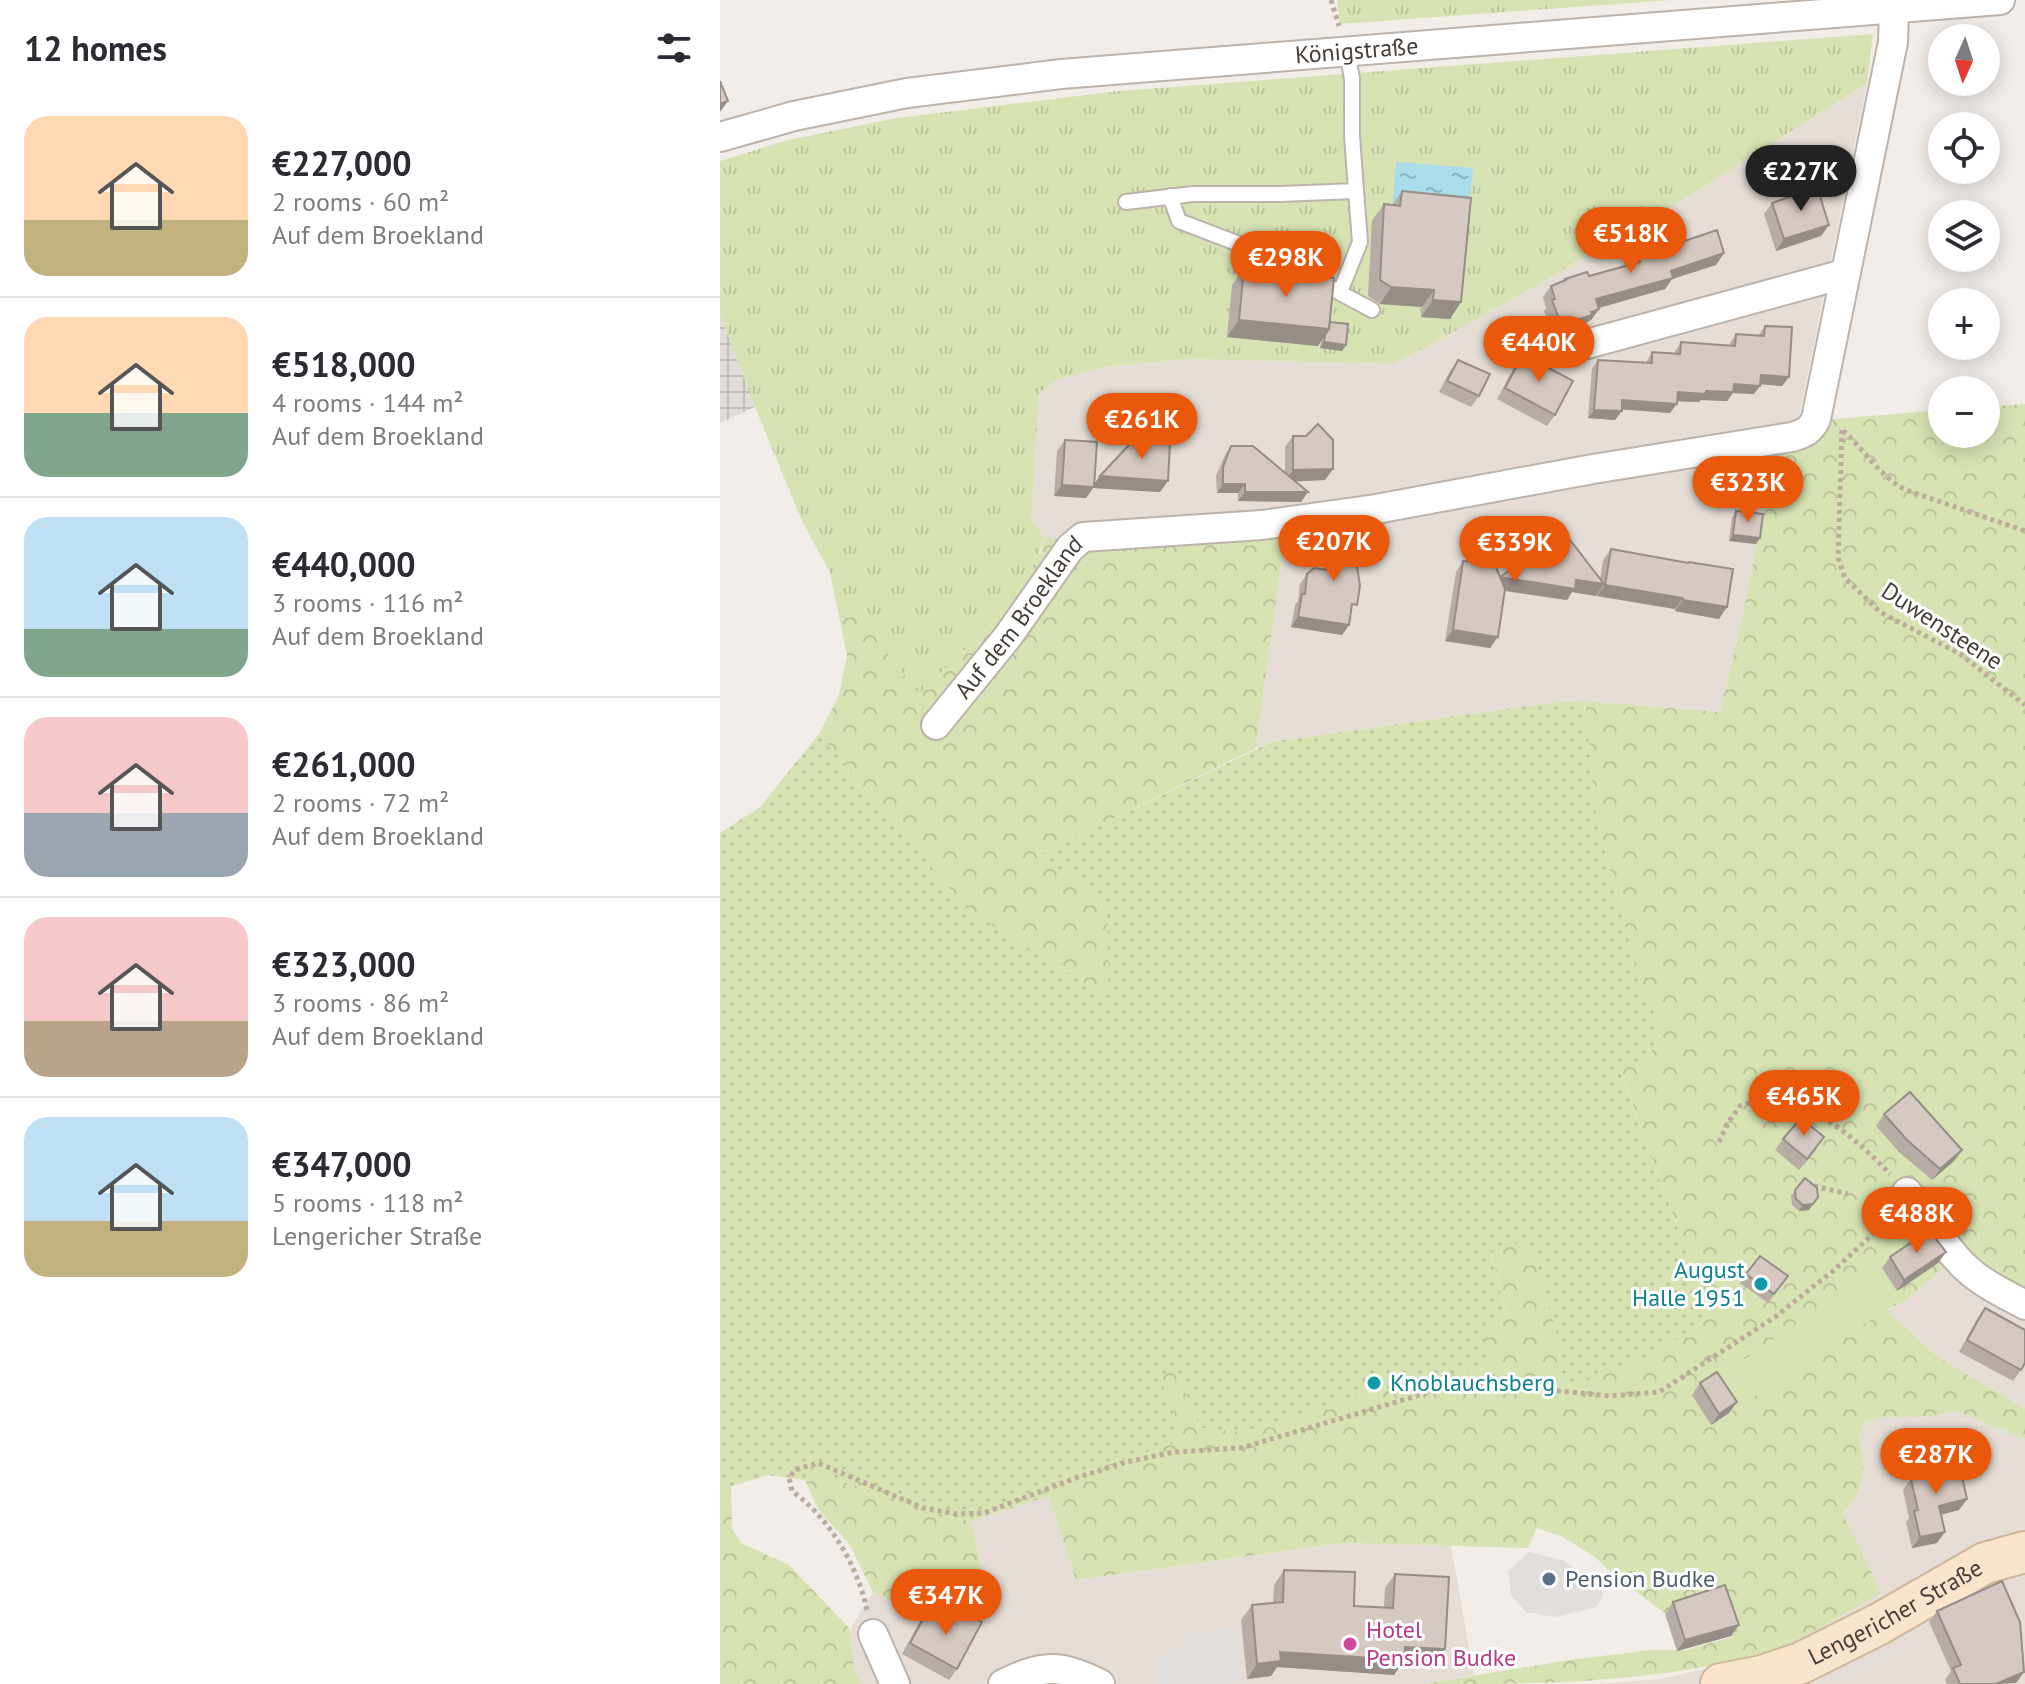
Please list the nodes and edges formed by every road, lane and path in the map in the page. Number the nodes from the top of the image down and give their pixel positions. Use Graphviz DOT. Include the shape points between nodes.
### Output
graph roads {
  1 [pos="2000,0"];
  2 [pos="1894,8"];
  3 [pos="1347,51"];
  4 [pos="720,137"];
  5 [pos="1356,191"];
  6 [pos="1170,196"];
  7 [pos="1126,202"];
  8 [pos="1844,274"];
  9 [pos="1340,292"];
  10 [pos="1372,310"];
  11 [pos="1508,329"];
  12 [pos="1576,347"];
  13 [pos="2025,531"];
  14 [pos="2025,705"];
  15 [pos="936,725"];
  16 [pos="1719,1142"];
  17 [pos="1814,1186"];
  18 [pos="1907,1192"];
  19 [pos="1848,1194"];
  20 [pos="2025,1305"];
  21 [pos="2025,1552"];
  22 [pos="873,1634"];
  23 [pos="1806,1673"];
  24 [pos="895,1684"];
  25 [pos="1003,1684"];
  26 [pos="1100,1684"];
  27 [pos="1721,1684"];
  1 -- 2 [label="street, Königstraße"];
  2 -- 3 [label="street, Königstraße"];
  2 -- 8 [label="street, Auf dem Broekland" via="1893,42"];
  3 -- 4 [label="street, Königstraße" via="1061,74 907,93"];
  3 -- 5 [label="lane"];
  5 -- 6 [label="lane"];
  5 -- 9 [label="lane" via="1360,242"];
  6 -- 7 [label="lane"];
  6 -- 9 [label="lane" via="1179,221 1273,257"];
  8 -- 12 [label="street"];
  8 -- 15 [label="street, Auf dem Broekland" via="1816,419 1805,433 1376,509 1262,525 1083,537"];
  9 -- 10 [label="lane"];
  11 -- 12 [label="lane" via="1564,350"];
  13 -- 14 [label="path, Duwensteene" via="1893,483 1842,430 1838,558 1845,578 1880,612 1960,654"];
  16 -- 18 [label="path" via="1740,1106 1765,1100 1804,1106 1838,1127"];
  17 -- 19 [label="path"];
  18 -- 20 [label="street" via="1967,1269"];
  18 -- 22 [label="path" via="1833,1271 1775,1317 1659,1392 1610,1396 1512,1380 1440,1389 1241,1448 1174,1452 1126,1462 984,1513 923,1508 818,1463 795,1470 789,1478 792,1491 809,1503 843,1547 864,1595"];
  21 -- 23 [label="main road, Lengericher Straße" via="1985,1563"];
  22 -- 24 [label="street"];
  23 -- 27 [label="main road, Lengericher Straße"];
  25 -- 26 [label="street" via="1042,1668 1062,1669"];
}
